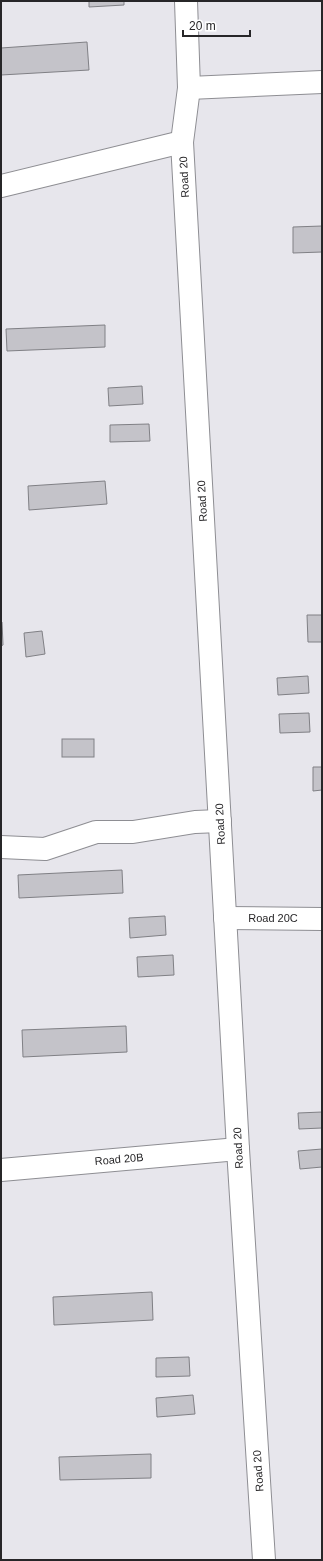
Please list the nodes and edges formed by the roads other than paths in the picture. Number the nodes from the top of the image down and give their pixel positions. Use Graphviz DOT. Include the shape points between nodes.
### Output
graph roads {
  1 [pos="186,1"];
  2 [pos="322,82"];
  3 [pos="189,88"];
  4 [pos="182,142"];
  5 [pos="1,186"];
  6 [pos="220,821"];
  7 [pos="1,846"];
  8 [pos="225,918"];
  9 [pos="322,919"];
  10 [pos="238,1149"];
  11 [pos="1,1170"];
  12 [pos="264,1560"];
  1 -- 3 [label="street, Road 20"];
  2 -- 3 [label="street"];
  3 -- 4 [label="street, Road 20"];
  4 -- 5 [label="street"];
  4 -- 6 [label="street, Road 20"];
  6 -- 7 [label="street" via="195,822 133,832 96,832 45,849"];
  6 -- 8 [label="street, Road 20"];
  8 -- 9 [label="street, Road 20C"];
  8 -- 10 [label="street, Road 20"];
  10 -- 11 [label="street, Road 20B"];
  10 -- 12 [label="street, Road 20"];
}
